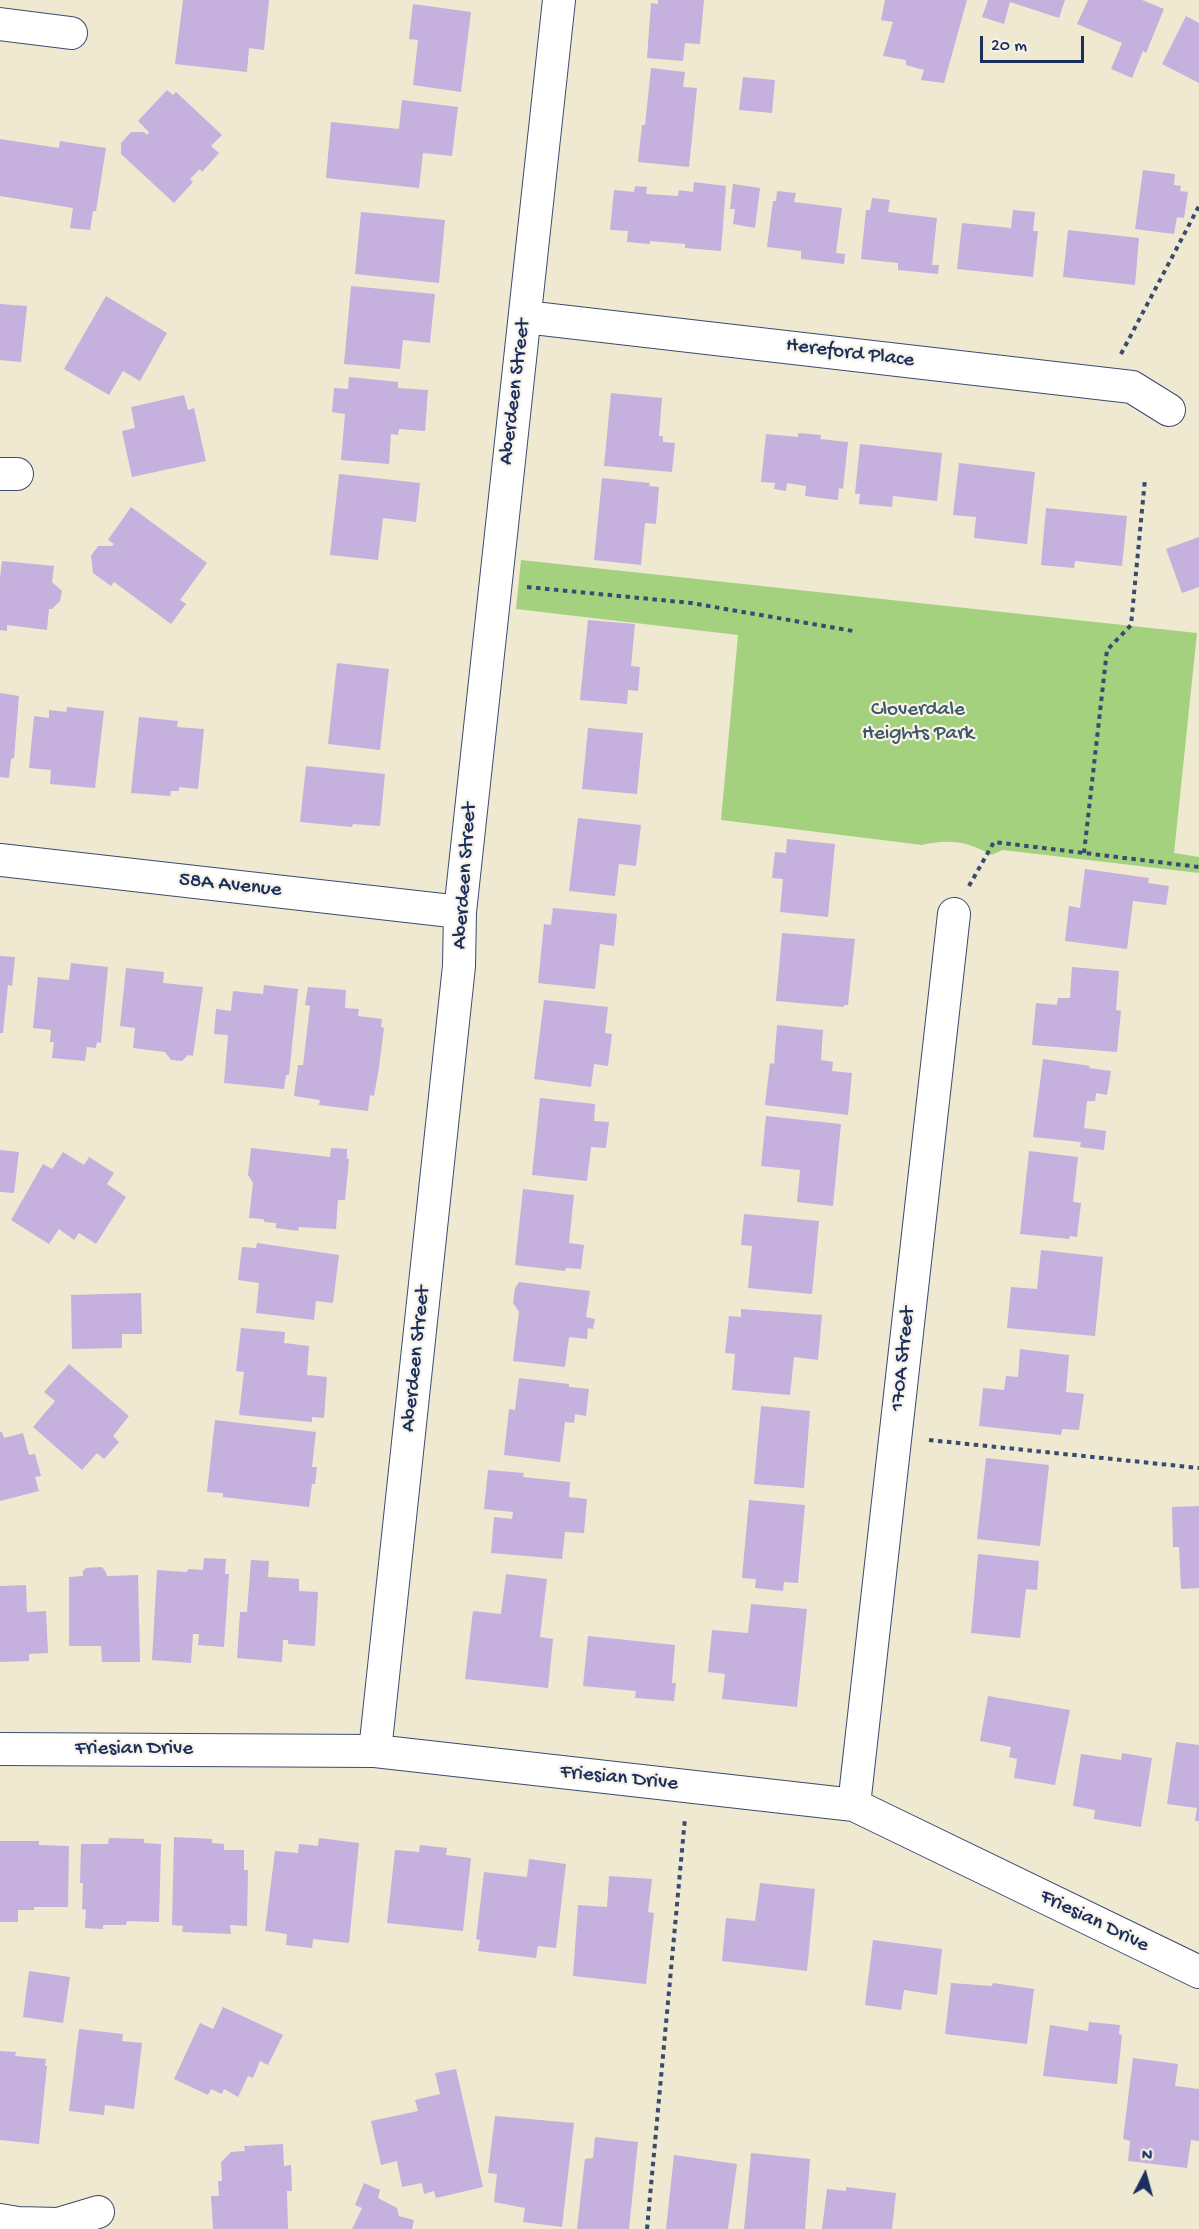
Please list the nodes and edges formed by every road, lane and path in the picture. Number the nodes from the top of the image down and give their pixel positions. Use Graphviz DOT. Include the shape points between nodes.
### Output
graph roads {
  1 [pos="559,0"];
  2 [pos="0,24"];
  3 [pos="70,33"];
  4 [pos="1199,206"];
  5 [pos="525,317"];
  6 [pos="1118,360"];
  7 [pos="1168,410"];
  8 [pos="1145,479"];
  9 [pos="520,586"];
  10 [pos="853,631"];
  11 [pos="1084,853"];
  12 [pos="0,860"];
  13 [pos="1199,867"];
  14 [pos="460,912"];
  15 [pos="954,914"];
  16 [pos="896,1437"];
  17 [pos="1199,1468"];
  18 [pos="0,1749"];
  19 [pos="375,1751"];
  20 [pos="854,1805"];
  21 [pos="686,1812"];
  22 [pos="1199,1972"];
  23 [pos="98,2212"];
  24 [pos="0,2220"];
  25 [pos="647,2229"];
  1 -- 5 [label="street, Aberdeen Street"];
  2 -- 3 [label="street"];
  4 -- 6 [label="path"];
  5 -- 7 [label="street, Hereford Place" via="1132,387"];
  5 -- 14 [label="street, Aberdeen Street"];
  8 -- 11 [label="path" via="1131,625 1107,650"];
  9 -- 10 [label="path" via="691,603"];
  11 -- 13 [label="path"];
  11 -- 15 [label="path" via="994,842"];
  12 -- 14 [label="street, 58A Avenue"];
  14 -- 19 [label="street, Aberdeen Street" via="458,978"];
  15 -- 16 [label="street, 170A Street"];
  16 -- 17 [label="path"];
  16 -- 20 [label="street, 170A Street"];
  18 -- 19 [label="street, Friesian Drive"];
  19 -- 20 [label="street, Friesian Drive"];
  20 -- 22 [label="street, Friesian Drive"];
  21 -- 25 [label="path"];
  23 -- 24 [label="street" via="58,2224"];
}
